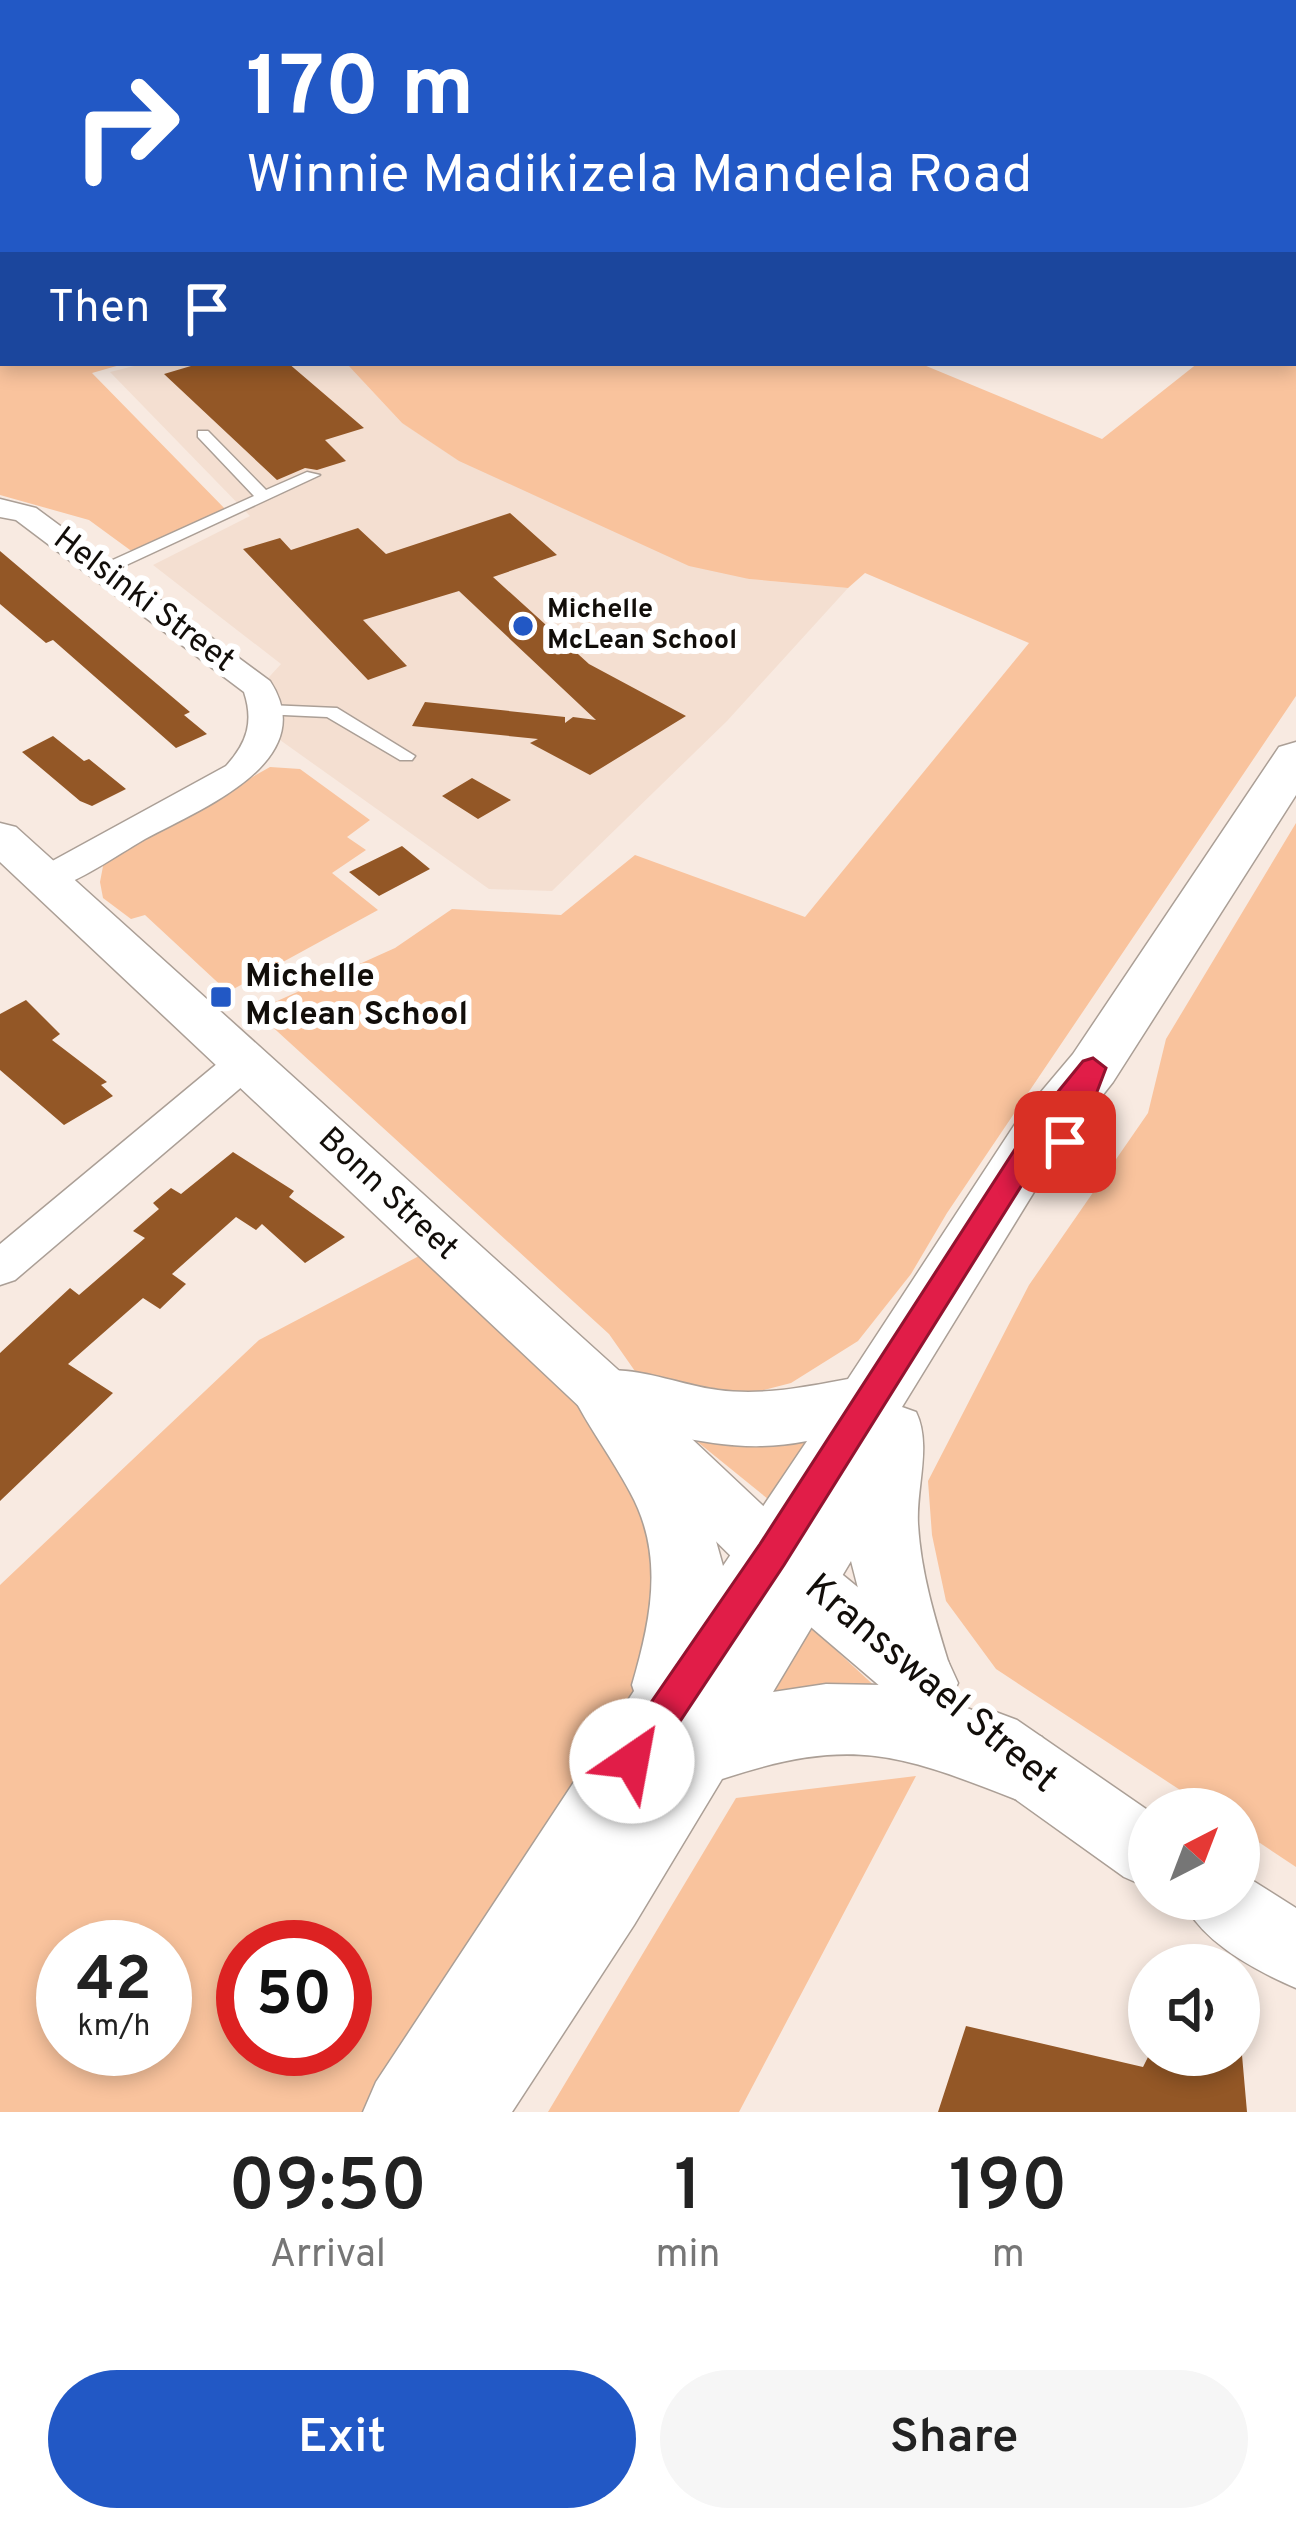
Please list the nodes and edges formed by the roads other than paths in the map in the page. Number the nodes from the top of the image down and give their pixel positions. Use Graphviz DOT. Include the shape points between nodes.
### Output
graph roads {
  1 [pos="202,434"];
  2 [pos="312,475"];
  3 [pos="264,497"];
  4 [pos="0,508"];
  5 [pos="101,571"];
  6 [pos="268,710"];
  7 [pos="406,756"];
  8 [pos="1296,757"];
  9 [pos="14,852"];
  10 [pos="244,1063"];
  11 [pos="0,1268"];
  12 [pos="604,1394"];
  13 [pos="879,1418"];
  14 [pos="788,1568"];
  15 [pos="915,1674"];
  16 [pos="676,1737"];
  17 [pos="1015,1763"];
  18 [pos="1128,1839"];
  19 [pos="1250,1920"];
  20 [pos="1296,1951"];
  21 [pos="406,2112"];
  22 [pos="462,2112"];
  1 -- 3 [label="lane"];
  2 -- 3 [label="lane"];
  3 -- 5 [label="lane"];
  4 -- 5 [label="street, Helsinki Street" via="26,514"];
  5 -- 6 [label="street, Helsinki Street" via="259,688"];
  6 -- 7 [label="lane" via="331,712"];
  6 -- 9 [label="street" via="258,752 238,773"];
  8 -- 13 [label="main road" via="1093,1068 1065,1142"];
  9 -- 10 [label="street, Bonn Street"];
  10 -- 11 [label="street"];
  10 -- 12 [label="street, Bonn Street"];
  12 -- 13 [label="main road" via="719,1418"];
  12 -- 14 [label="street, Bonn Street"];
  12 -- 16 [label="main road" via="673,1498 685,1532"];
  13 -- 14 [label="main road"];
  13 -- 15 [label="main road" via="881,1550"];
  14 -- 15 [label="street, Kransswael Street"];
  14 -- 16 [label="main road"];
  15 -- 17 [label="street, Kransswael Street"];
  16 -- 17 [label="main road" via="830,1717 910,1724"];
  16 -- 21 [label="main road"];
  16 -- 22 [label="main road" via="560,1969"];
  17 -- 18 [label="street, Kransswael Street"];
  19 -- 20 [label="street"];
}
